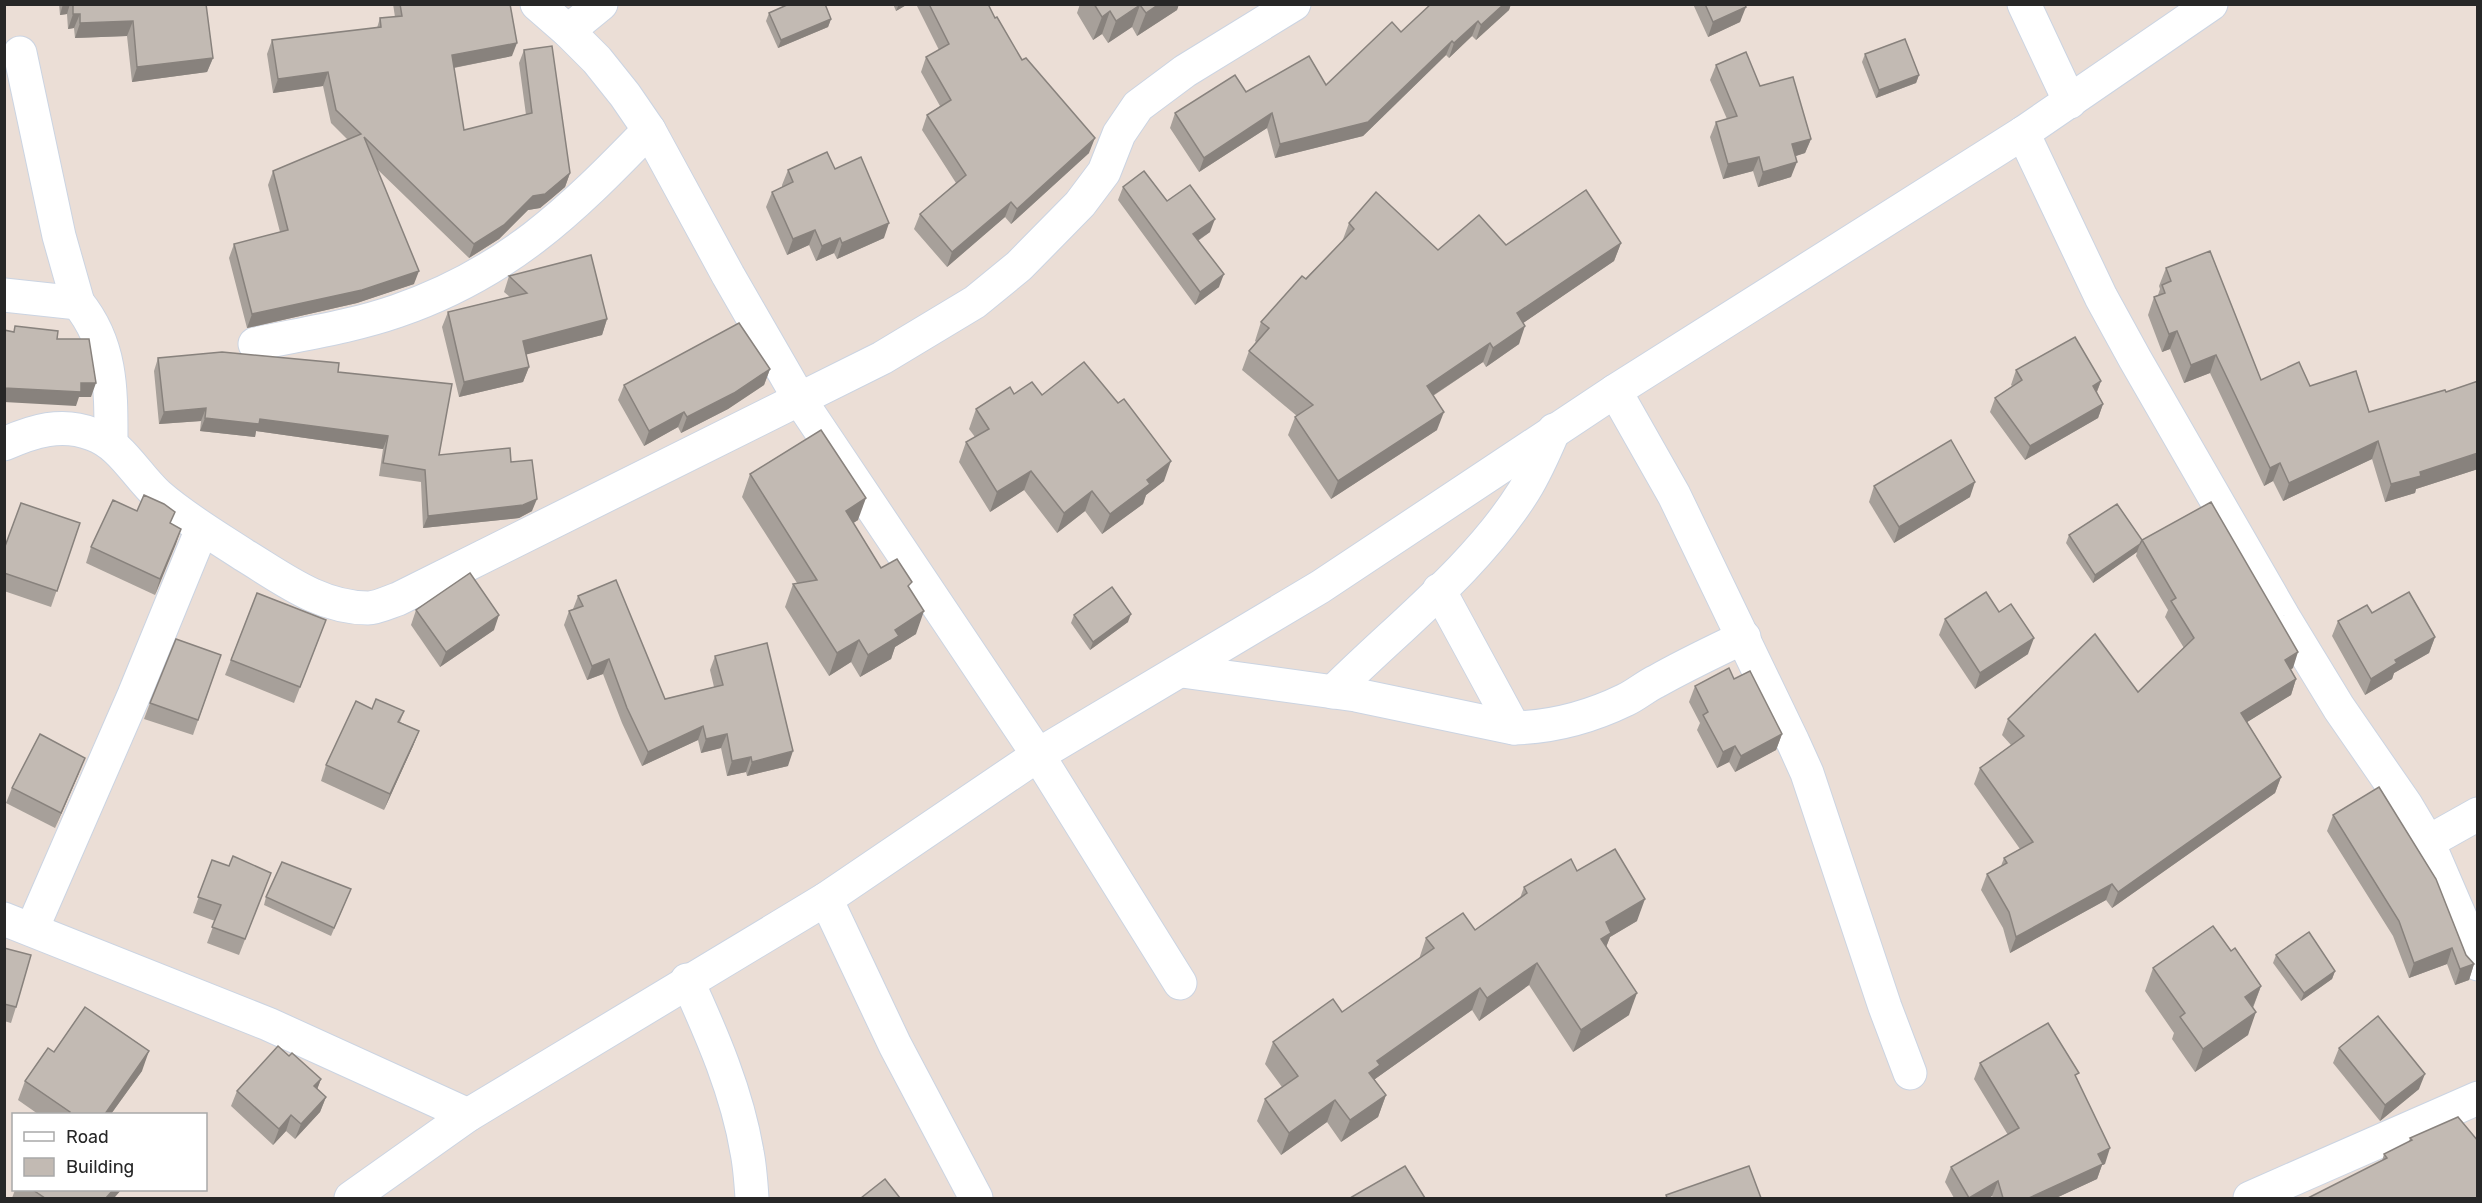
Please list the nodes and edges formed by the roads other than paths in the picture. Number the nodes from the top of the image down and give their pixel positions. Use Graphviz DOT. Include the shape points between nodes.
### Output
graph roads {
  1 [pos="537,4"];
  2 [pos="601,4"];
  3 [pos="1294,4"];
  4 [pos="2024,4"];
  5 [pos="2211,4"];
  6 [pos="568,31"];
  7 [pos="20,53"];
  8 [pos="16,93"];
  9 [pos="2070,102"];
  10 [pos="649,130"];
  11 [pos="2023,133"];
  12 [pos="4,295"];
  13 [pos="78,303"];
  14 [pos="255,344"];
  15 [pos="1615,391"];
  16 [pos="800,400"];
  17 [pos="1554,430"];
  18 [pos="111,442"];
  19 [pos="4,444"];
  20 [pos="202,529"];
  21 [pos="1439,590"];
  22 [pos="1744,637"];
  23 [pos="1182,671"];
  24 [pos="1333,692"];
  25 [pos="1514,728"];
  26 [pos="1038,755"];
  27 [pos="2478,814"];
  28 [pos="2428,842"];
  29 [pos="826,898"];
  30 [pos="18,924"];
  31 [pos="2478,964"];
  32 [pos="687,980"];
  33 [pos="1180,983"];
  34 [pos="1910,1073"];
  35 [pos="2478,1098"];
  36 [pos="468,1115"];
  37 [pos="360,1196"];
  38 [pos="753,1198"];
  39 [pos="976,1198"];
  40 [pos="2250,1198"];
  1 -- 6 [label="street"];
  2 -- 6 [label="street"];
  3 -- 16 [label="street" via="1185,71 1138,106 1119,134 1104,172 1080,204 1019,266 975,302 882,358"];
  4 -- 9 [label="street"];
  5 -- 9 [label="street"];
  6 -- 10 [label="street" via="597,60"];
  7 -- 8 [label="street"];
  8 -- 13 [label="street"];
  9 -- 11 [label="street"];
  10 -- 14 [label="street" via="580,202 497,266 396,312"];
  10 -- 16 [label="street"];
  11 -- 15 [label="street"];
  11 -- 28 [label="street" via="2135,359 2289,626"];
  12 -- 13 [label="street"];
  13 -- 18 [label="street" via="92,320 105,351 111,396"];
  15 -- 17 [label="street"];
  15 -- 22 [label="street" via="1674,495"];
  16 -- 20 [label="street" via="477,562 370,608 331,601 289,585"];
  16 -- 26 [label="street"];
  17 -- 21 [label="street" via="1523,493 1496,530"];
  17 -- 23 [label="street" via="1320,587"];
  18 -- 19 [label="street" via="90,433 56,428"];
  18 -- 20 [label="street" via="158,494"];
  20 -- 30 [label="street" via="134,695"];
  21 -- 24 [label="street"];
  21 -- 25 [label="street"];
  22 -- 25 [label="street" via="1596,712 1564,722"];
  22 -- 34 [label="street" via="1807,773"];
  23 -- 24 [label="street"];
  23 -- 26 [label="street"];
  24 -- 25 [label="street"];
  26 -- 29 [label="street"];
  26 -- 33 [label="street"];
  27 -- 28 [label="street"];
  28 -- 31 [label="street"];
  29 -- 32 [label="street"];
  29 -- 39 [label="street" via="895,1045"];
  30 -- 36 [label="street" via="268,1024"];
  32 -- 36 [label="street"];
  32 -- 38 [label="street" via="715,1041 729,1087 747,1151"];
  35 -- 40 [label="street"];
  36 -- 37 [label="street"];
}
